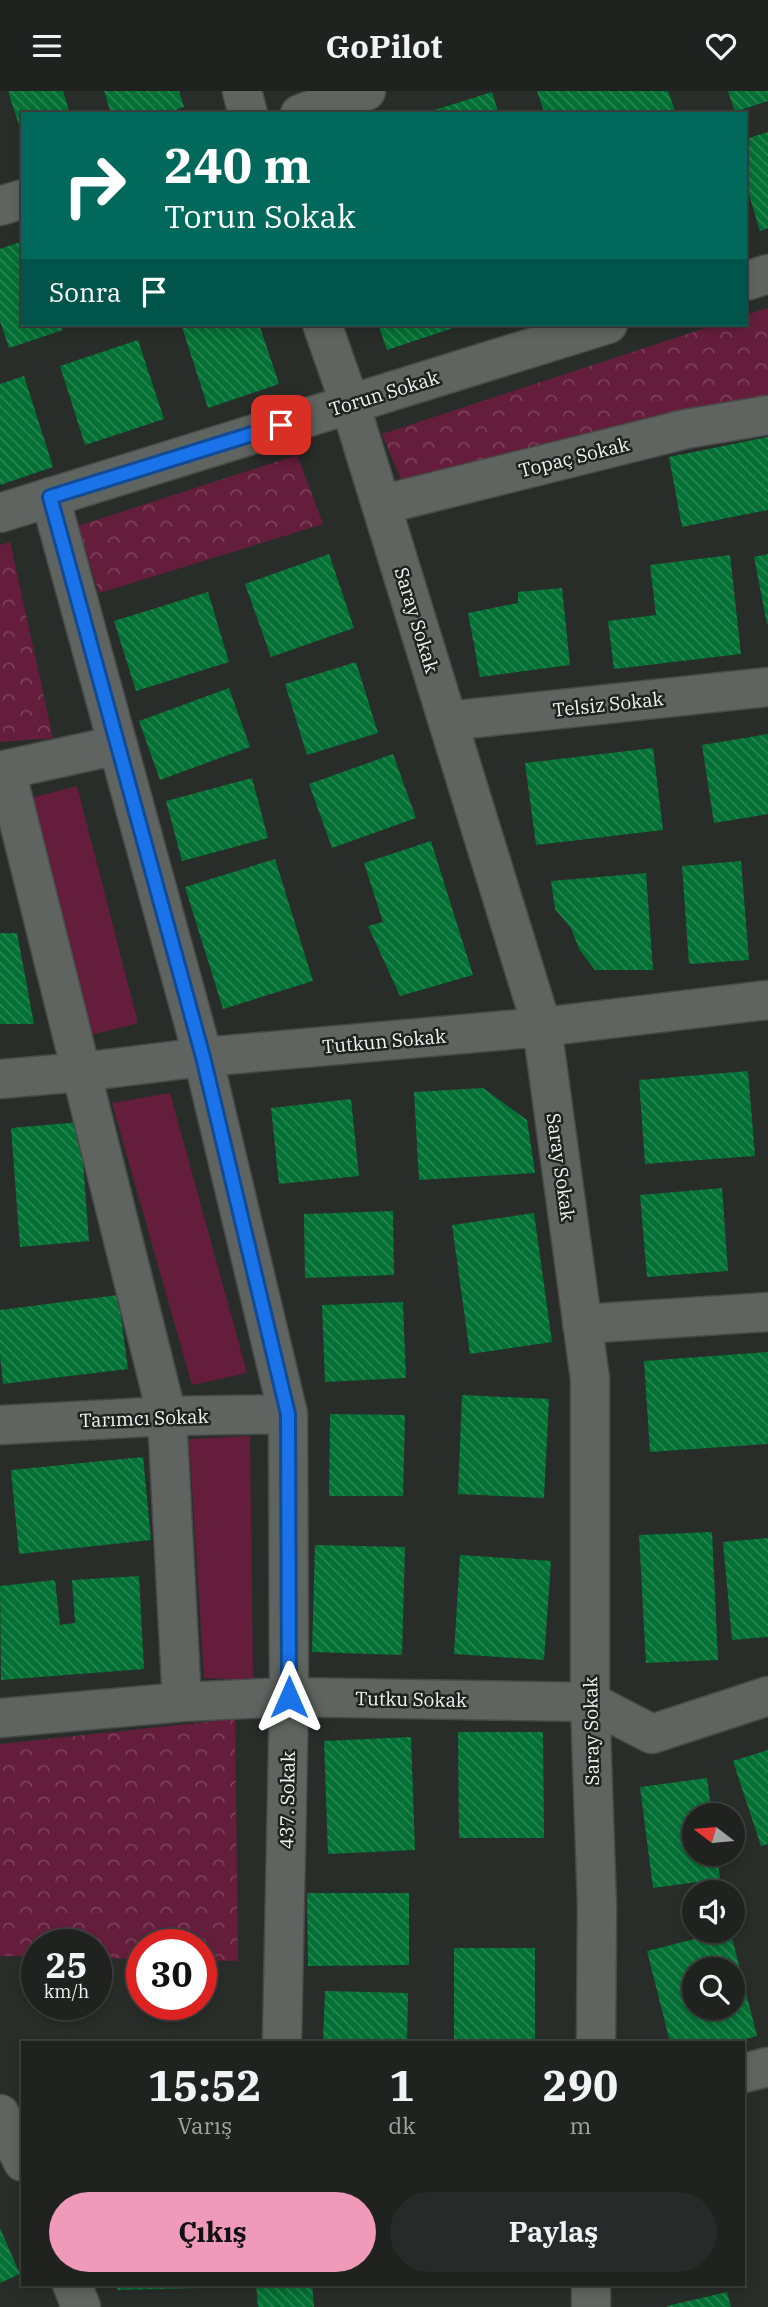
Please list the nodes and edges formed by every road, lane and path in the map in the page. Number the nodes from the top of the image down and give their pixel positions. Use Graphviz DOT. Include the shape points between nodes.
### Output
graph roads {
  1 [pos="242,91"];
  2 [pos="366,91"];
  3 [pos="247,112"];
  4 [pos="306,112"];
  5 [pos="21,200"];
  6 [pos="0,206"];
  7 [pos="768,274"];
  8 [pos="747,281"];
  9 [pos="323,326"];
  10 [pos="602,326"];
  11 [pos="350,404"];
  12 [pos="768,415"];
  13 [pos="50,497"];
  14 [pos="381,505"];
  15 [pos="0,513"];
  16 [pos="768,687"];
  17 [pos="448,721"];
  18 [pos="118,745"];
  19 [pos="3,771"];
  20 [pos="768,1000"];
  21 [pos="542,1027"];
  22 [pos="203,1057"];
  23 [pos="81,1072"];
  24 [pos="0,1079"];
  25 [pos="768,1312"];
  26 [pos="582,1324"];
  27 [pos="288,1414"];
  28 [pos="167,1416"];
  29 [pos="0,1425"];
  30 [pos="768,1696"];
  31 [pos="289,1697"];
  32 [pos="183,1702"];
  33 [pos="590,1702"];
  34 [pos="0,1718"];
  35 [pos="282,2041"];
  36 [pos="596,2041"];
  37 [pos="768,2067"];
  38 [pos="745,2073"];
  39 [pos="0,2114"];
  40 [pos="21,2154"];
  41 [pos="73,2286"];
  42 [pos="591,2286"];
  43 [pos="81,2307"];
  44 [pos="591,2307"];
  1 -- 3 [label="street"];
  2 -- 4 [label="street"];
  5 -- 6 [label="street"];
  7 -- 8 [label="street"];
  9 -- 11 [label="street, Saray Sokak"];
  10 -- 11 [label="street, Torun Sokak"];
  11 -- 13 [label="street, Torun Sokak"];
  11 -- 14 [label="street, Saray Sokak"];
  12 -- 14 [label="street, Topaç Sokak" via="686,429"];
  13 -- 15 [label="street, Torun Sokak"];
  13 -- 18 [label="street, 437. Sokak"];
  14 -- 17 [label="street, Saray Sokak"];
  16 -- 17 [label="street, Telsiz Sokak"];
  17 -- 21 [label="street, Saray Sokak"];
  18 -- 19 [label="street"];
  18 -- 22 [label="street, 437. Sokak"];
  19 -- 23 [label="street"];
  20 -- 21 [label="street, Tutkun Sokak"];
  21 -- 22 [label="street, Tutkun Sokak"];
  21 -- 26 [label="street, Saray Sokak"];
  22 -- 23 [label="street, Tutkun Sokak"];
  22 -- 27 [label="street, 437. Sokak"];
  23 -- 24 [label="street, Tutkun Sokak"];
  23 -- 28 [label="street"];
  25 -- 26 [label="street"];
  26 -- 33 [label="street, Saray Sokak" via="590,1379"];
  27 -- 28 [label="street, Tarımcı Sokak"];
  27 -- 31 [label="street, 437. Sokak"];
  28 -- 29 [label="street, Tarımcı Sokak"];
  28 -- 32 [label="street"];
  30 -- 33 [label="street, Tutku Sokak" via="652,1734"];
  31 -- 32 [label="street, Tutku Sokak"];
  31 -- 33 [label="street, Tutku Sokak"];
  31 -- 35 [label="street, 437. Sokak"];
  32 -- 34 [label="street, Tutku Sokak"];
  33 -- 36 [label="street, Saray Sokak"];
  37 -- 38 [label="street"];
  39 -- 40 [label="street"];
  41 -- 43 [label="street"];
  42 -- 44 [label="street"];
}
